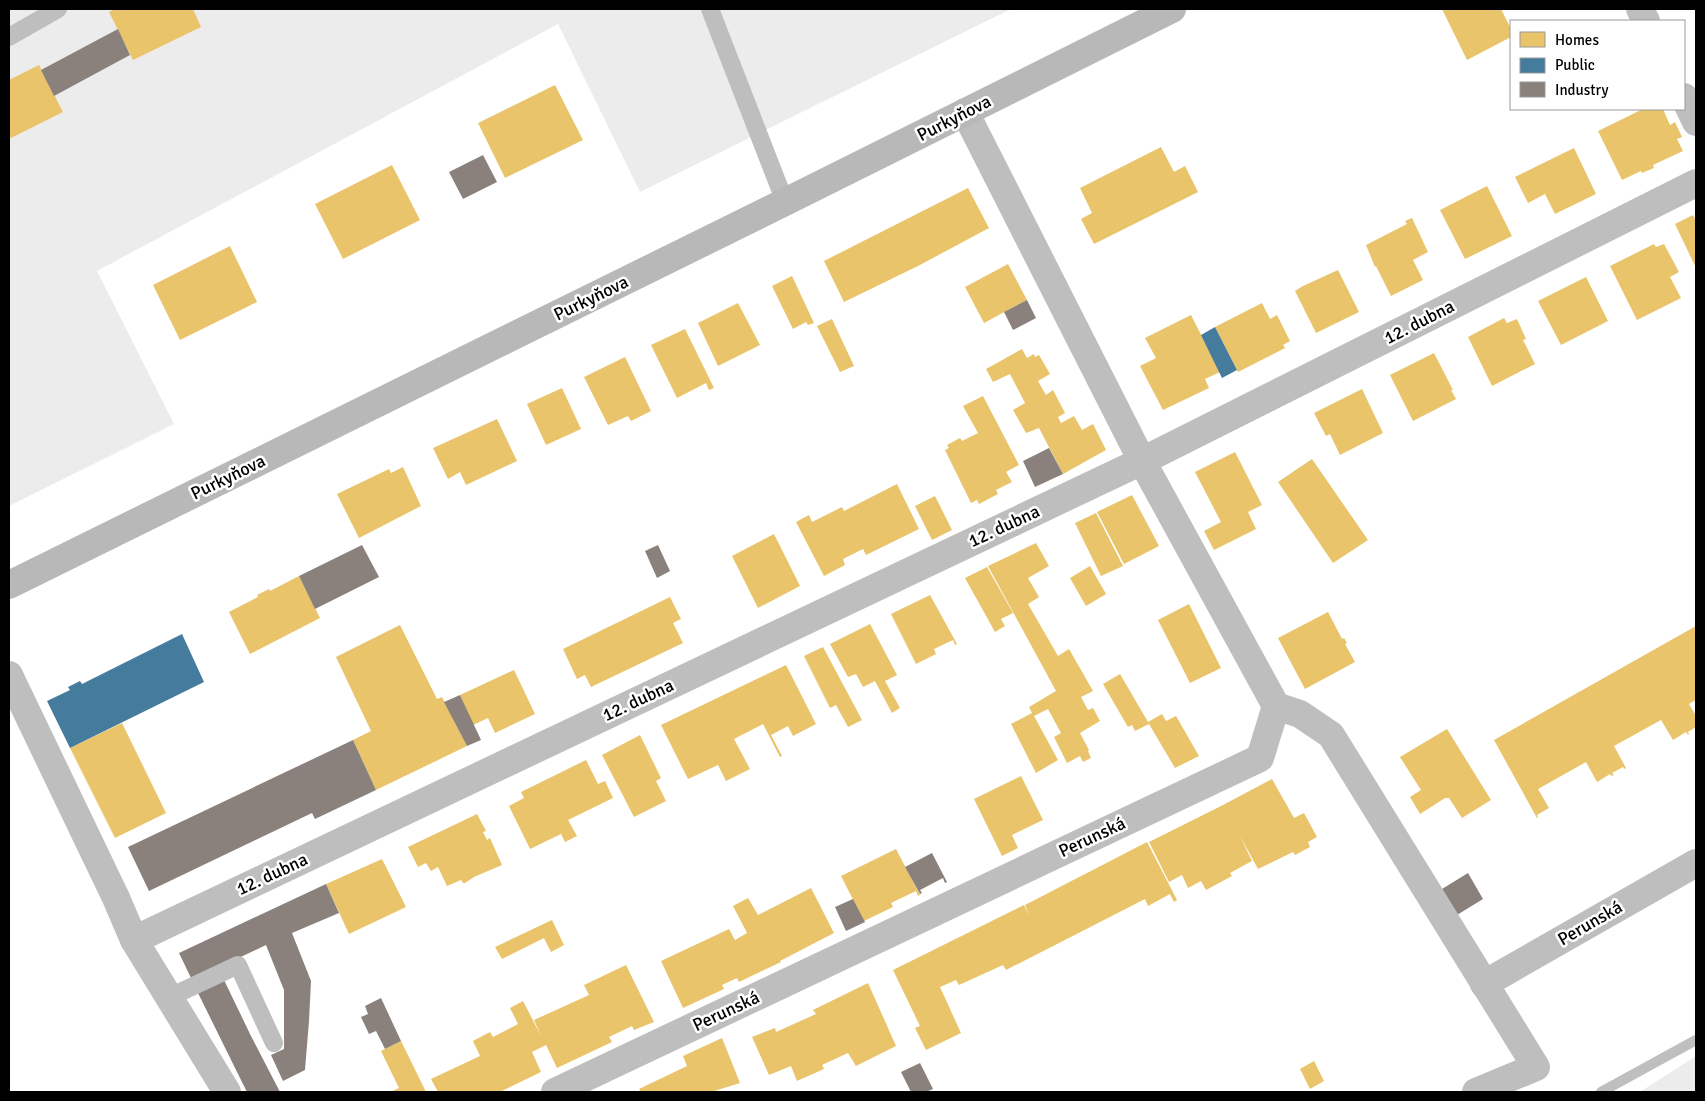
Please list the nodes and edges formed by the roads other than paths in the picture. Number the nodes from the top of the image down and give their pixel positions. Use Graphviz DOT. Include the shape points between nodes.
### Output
graph roads {
  1 [pos="58,9"];
  2 [pos="710,9"];
  3 [pos="1172,9"];
  4 [pos="9,37"];
  5 [pos="1685,99"];
  6 [pos="964,112"];
  7 [pos="1696,122"];
  8 [pos="1696,183"];
  9 [pos="784,202"];
  10 [pos="1142,460"];
  11 [pos="9,585"];
  12 [pos="9,674"];
  13 [pos="1276,706"];
  14 [pos="1696,863"];
  15 [pos="134,940"];
  16 [pos="1484,984"];
  17 [pos="170,997"];
  18 [pos="274,1043"];
  19 [pos="227,1092"];
  20 [pos="555,1092"];
  21 [pos="1476,1092"];
  1 -- 4 [label="lane"];
  2 -- 9 [label="lane"];
  3 -- 6 [label="street, Purkyňova"];
  5 -- 7 [label="street"];
  6 -- 9 [label="street, Purkyňova"];
  6 -- 10 [label="street"];
  8 -- 10 [label="street, 12. dubna"];
  9 -- 11 [label="street, Purkyňova"];
  10 -- 13 [label="street"];
  10 -- 15 [label="street, 12. dubna"];
  12 -- 15 [label="street"];
  13 -- 16 [label="street" via="1300,714 1331,736"];
  13 -- 20 [label="street, Perunská" via="1260,758"];
  14 -- 16 [label="street, Perunská"];
  15 -- 17 [label="street"];
  16 -- 21 [label="street" via="1536,1067"];
  17 -- 18 [label="lane" via="238,965"];
  17 -- 19 [label="street"];
}
